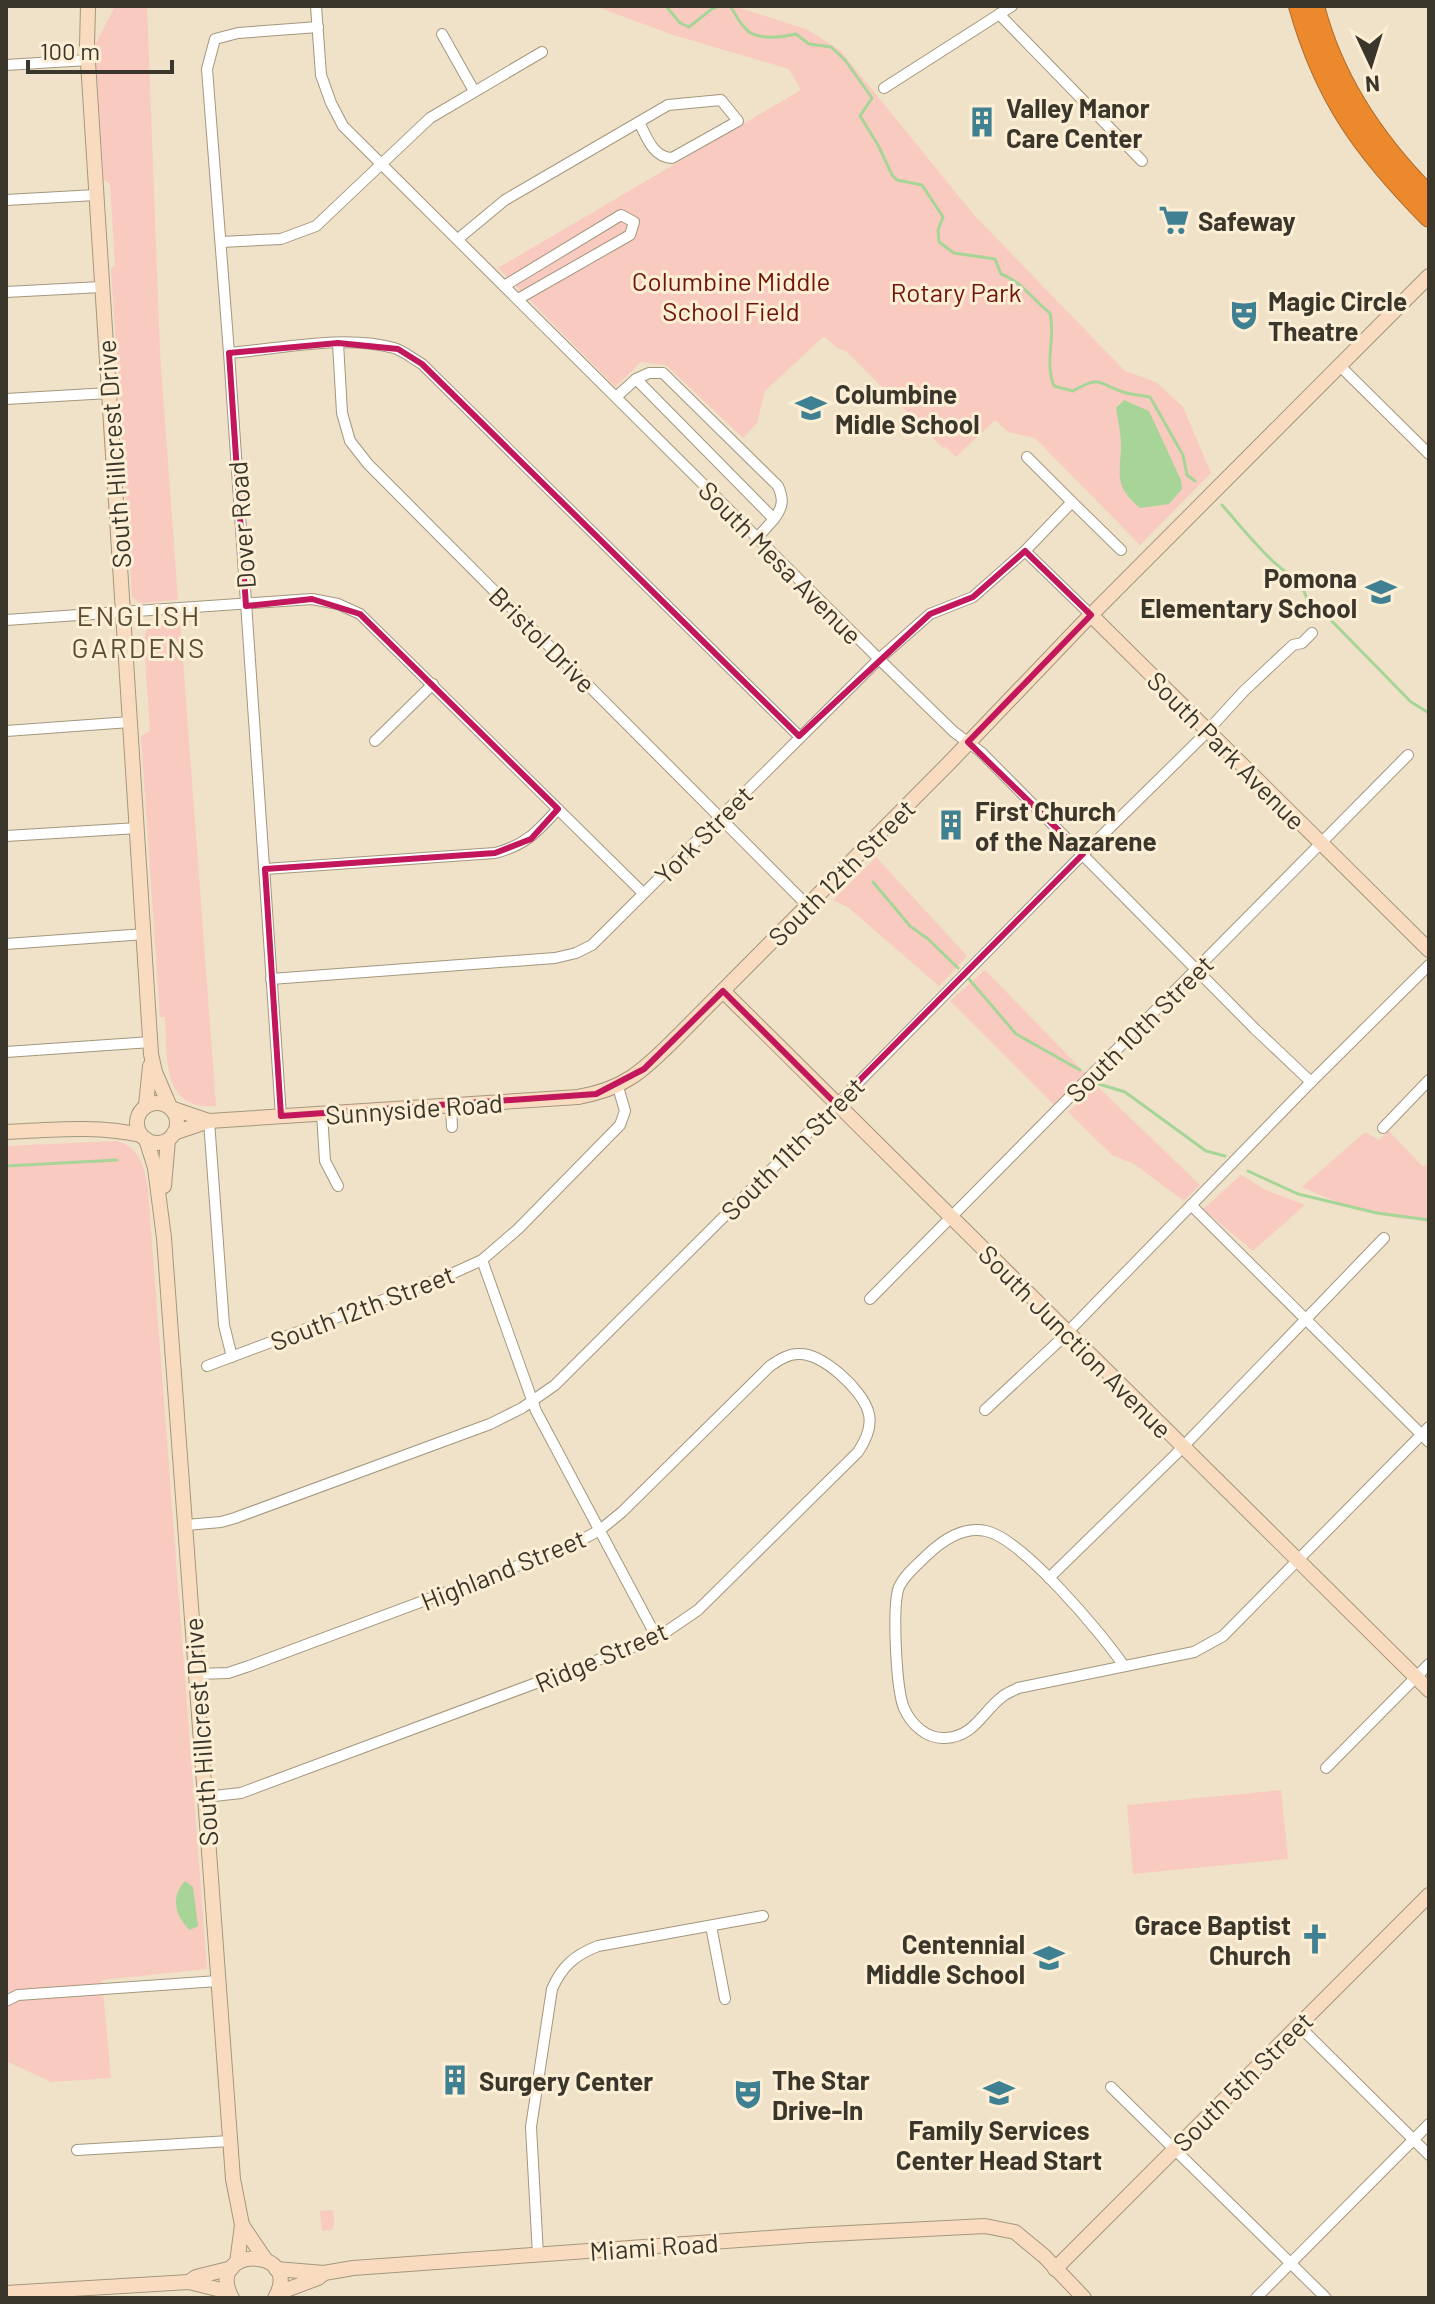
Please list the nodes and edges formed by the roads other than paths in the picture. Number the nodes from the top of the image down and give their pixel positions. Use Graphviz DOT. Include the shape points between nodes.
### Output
graph roads {
  1 [pos="80,6"];
  2 [pos="88,6"];
  3 [pos="316,6"];
  4 [pos="1012,6"];
  5 [pos="1298,6"];
  6 [pos="1315,6"];
  7 [pos="999,14"];
  8 [pos="318,27"];
  9 [pos="442,34"];
  10 [pos="542,52"];
  11 [pos="88,53"];
  12 [pos="6,65"];
  13 [pos="884,88"];
  14 [pos="474,91"];
  15 [pos="639,122"];
  16 [pos="1142,161"];
  17 [pos="380,164"];
  18 [pos="96,195"];
  19 [pos="1429,195"];
  20 [pos="6,200"];
  21 [pos="1429,218"];
  22 [pos="458,239"];
  23 [pos="221,242"];
  24 [pos="1429,276"];
  25 [pos="504,286"];
  26 [pos="101,287"];
  27 [pos="6,292"];
  28 [pos="518,299"];
  29 [pos="338,343"];
  30 [pos="229,353"];
  31 [pos="1340,366"];
  32 [pos="636,379"];
  33 [pos="109,393"];
  34 [pos="616,397"];
  35 [pos="6,399"];
  36 [pos="1429,454"];
  37 [pos="1027,457"];
  38 [pos="1072,502"];
  39 [pos="774,519"];
  40 [pos="757,538"];
  41 [pos="1121,550"];
  42 [pos="1025,551"];
  43 [pos="246,606"];
  44 [pos="123,612"];
  45 [pos="1091,615"];
  46 [pos="6,620"];
  47 [pos="1312,633"];
  48 [pos="879,659"];
  49 [pos="433,684"];
  50 [pos="130,722"];
  51 [pos="1208,730"];
  52 [pos="6,731"];
  53 [pos="799,736"];
  54 [pos="375,741"];
  55 [pos="968,742"];
  56 [pos="1408,755"];
  57 [pos="558,809"];
  58 [pos="720,816"];
  59 [pos="138,828"];
  60 [pos="6,836"];
  61 [pos="1321,843"];
  62 [pos="1083,854"];
  63 [pos="265,869"];
  64 [pos="643,893"];
  65 [pos="807,905"];
  66 [pos="145,934"];
  67 [pos="6,944"];
  68 [pos="1429,950"];
  69 [pos="1429,965"];
  70 [pos="1196,970"];
  71 [pos="271,979"];
  72 [pos="723,991"];
  73 [pos="151,1048"];
  74 [pos="6,1052"];
  75 [pos="1429,1080"];
  76 [pos="1311,1082"];
  77 [pos="618,1087"];
  78 [pos="836,1104"];
  79 [pos="451,1105"];
  80 [pos="143,1108"];
  81 [pos="170,1108"];
  82 [pos="322,1114"];
  83 [pos="281,1116"];
  84 [pos="209,1121"];
  85 [pos="452,1127"];
  86 [pos="1383,1128"];
  87 [pos="66,1129"];
  88 [pos="6,1132"];
  89 [pos="171,1136"];
  90 [pos="143,1137"];
  91 [pos="338,1186"];
  92 [pos="1191,1205"];
  93 [pos="952,1217"];
  94 [pos="164,1238"];
  95 [pos="1384,1238"];
  96 [pos="482,1260"];
  97 [pos="870,1299"];
  98 [pos="1306,1321"];
  99 [pos="1067,1333"];
  100 [pos="232,1357"];
  101 [pos="207,1366"];
  102 [pos="842,1376"];
  103 [pos="532,1401"];
  104 [pos="985,1410"];
  105 [pos="1426,1434"];
  106 [pos="1182,1447"];
  107 [pos="186,1525"];
  108 [pos="600,1530"];
  109 [pos="1297,1561"];
  110 [pos="1049,1578"];
  111 [pos="657,1638"];
  112 [pos="1429,1664"];
  113 [pos="1124,1666"];
  114 [pos="197,1674"];
  115 [pos="1416,1677"];
  116 [pos="1429,1690"];
  117 [pos="1326,1768"];
  118 [pos="205,1797"];
  119 [pos="1427,1902"];
  120 [pos="763,1916"];
  121 [pos="711,1926"];
  122 [pos="218,1981"];
  123 [pos="725,1999"];
  124 [pos="6,2001"];
  125 [pos="1298,2025"];
  126 [pos="1111,2087"];
  127 [pos="1429,2124"];
  128 [pos="1413,2140"];
  129 [pos="230,2141"];
  130 [pos="77,2150"];
  131 [pos="1172,2150"];
  132 [pos="1429,2155"];
  133 [pos="242,2225"];
  134 [pos="538,2255"];
  135 [pos="1291,2263"];
  136 [pos="271,2264"];
  137 [pos="234,2266"];
  138 [pos="1055,2269"];
  139 [pos="324,2273"];
  140 [pos="189,2282"];
  141 [pos="6,2293"];
  142 [pos="65,2294"];
  143 [pos="230,2295"];
  144 [pos="277,2296"];
  145 [pos="1084,2298"];
  146 [pos="1256,2298"];
  147 [pos="1326,2298"];
  1 -- 11 [label="street, South Hillcrest Drive"];
  2 -- 11 [label="street, South Hillcrest Drive"];
  3 -- 8 [label="street, South Mesa Avenue"];
  4 -- 7 [label="street"];
  5 -- 21 [label="highway" via="1310,47 1348,123"];
  6 -- 19 [label="highway" via="1357,107"];
  7 -- 13 [label="street"];
  7 -- 16 [label="street"];
  8 -- 17 [label="street, South Mesa Avenue" via="321,75 331,103 343,126"];
  8 -- 23 [label="street, Dover Road" via="215,39 207,69"];
  9 -- 14 [label="street"];
  10 -- 14 [label="street"];
  11 -- 12 [label="street"];
  11 -- 18 [label="street, South Hillcrest Drive"];
  14 -- 17 [label="street" via="430,118"];
  15 -- 15 [label="street" via="668,105 721,100 738,121 672,158 654,150"];
  15 -- 22 [label="street" via="505,200"];
  17 -- 22 [label="street, South Mesa Avenue"];
  17 -- 23 [label="street" via="316,226 281,239"];
  18 -- 20 [label="street"];
  18 -- 26 [label="street, South Hillcrest Drive"];
  22 -- 25 [label="street, South Mesa Avenue"];
  23 -- 30 [label="street, Dover Road"];
  24 -- 31 [label="street, South 12th Street"];
  25 -- 28 [label="street, South Mesa Avenue"];
  25 -- 28 [label="street" via="621,215 634,222 630,235"];
  26 -- 27 [label="street"];
  26 -- 33 [label="street, South Hillcrest Drive"];
  28 -- 34 [label="street, South Mesa Avenue"];
  29 -- 30 [label="street"];
  29 -- 53 [label="street" via="398,349 422,364"];
  29 -- 58 [label="street, Bristol Drive" via="342,413 350,441 368,464"];
  30 -- 43 [label="street, Dover Road"];
  31 -- 36 [label="street"];
  31 -- 45 [label="street, South 12th Street"];
  32 -- 34 [label="street"];
  32 -- 39 [label="street"];
  32 -- 39 [label="street" via="663,373 778,486 783,498"];
  33 -- 35 [label="street"];
  33 -- 44 [label="street, South Hillcrest Drive"];
  34 -- 40 [label="street, South Mesa Avenue"];
  37 -- 38 [label="street"];
  38 -- 41 [label="street"];
  38 -- 42 [label="street, York Street"];
  39 -- 40 [label="street"];
  40 -- 48 [label="street, South Mesa Avenue"];
  42 -- 45 [label="street, South Park Avenue"];
  42 -- 48 [label="street, York Street" via="973,597 930,614"];
  43 -- 44 [label="street"];
  43 -- 49 [label="street" via="312,599 338,604 360,614"];
  43 -- 63 [label="street, Dover Road"];
  44 -- 46 [label="street"];
  44 -- 50 [label="street, South Hillcrest Drive"];
  45 -- 51 [label="street, South Park Avenue"];
  45 -- 55 [label="street, South 12th Street"];
  47 -- 51 [label="street, South 11th Street" via="1293,645"];
  48 -- 53 [label="street, York Street"];
  48 -- 55 [label="street, South Mesa Avenue"];
  49 -- 54 [label="street"];
  49 -- 57 [label="street"];
  50 -- 52 [label="street"];
  50 -- 59 [label="street, South Hillcrest Drive"];
  51 -- 61 [label="street, South Park Avenue"];
  51 -- 62 [label="street, South 11th Street"];
  53 -- 58 [label="street, York Street"];
  55 -- 62 [label="street, South Mesa Avenue"];
  55 -- 65 [label="street, South 12th Street"];
  56 -- 61 [label="street, South 10th Street"];
  57 -- 63 [label="street" via="531,839 495,853"];
  57 -- 64 [label="street"];
  58 -- 64 [label="street, York Street"];
  58 -- 65 [label="street, Bristol Drive"];
  59 -- 60 [label="street"];
  59 -- 66 [label="street, South Hillcrest Drive"];
  61 -- 68 [label="street, South Park Avenue"];
  61 -- 70 [label="street, South 10th Street"];
  62 -- 70 [label="street, South Mesa Avenue"];
  62 -- 78 [label="street, South 11th Street"];
  63 -- 71 [label="street, Dover Road"];
  64 -- 71 [label="street, York Street" via="592,945 555,958"];
  65 -- 72 [label="street, South 12th Street"];
  66 -- 67 [label="street"];
  66 -- 73 [label="street, South Hillcrest Drive"];
  69 -- 76 [label="street"];
  70 -- 76 [label="street, South Mesa Avenue"];
  70 -- 93 [label="street, South 10th Street"];
  71 -- 83 [label="street, Dover Road"];
  72 -- 77 [label="street, South 12th Street" via="644,1069"];
  72 -- 78 [label="street, South Junction Avenue"];
  73 -- 74 [label="street"];
  73 -- 80 [label="street"];
  73 -- 81 [label="street"];
  75 -- 86 [label="street"];
  76 -- 92 [label="street"];
  77 -- 79 [label="street, Sunnyside Road" via="578,1097"];
  77 -- 96 [label="street, South 12th Street" via="625,1111 620,1125"];
  78 -- 93 [label="street, South Junction Avenue"];
  78 -- 103 [label="street, South 11th Street" via="575,1367"];
  79 -- 82 [label="street, Sunnyside Road"];
  79 -- 85 [label="street"];
  80 -- 81 [label="street" via="159,1103"];
  80 -- 87 [label="street" via="118,1120"];
  80 -- 90 [label="street" via="137,1125"];
  81 -- 84 [label="street, Sunnyside Road"];
  81 -- 89 [label="street" via="177,1122"];
  82 -- 83 [label="street, Sunnyside Road"];
  82 -- 91 [label="street" via="325,1161"];
  83 -- 84 [label="street, Sunnyside Road"];
  84 -- 89 [label="street, Sunnyside Road"];
  84 -- 100 [label="street" via="224,1325"];
  87 -- 88 [label="street"];
  87 -- 90 [label="street" via="118,1130"];
  89 -- 90 [label="street" via="156,1143"];
  89 -- 94 [label="street" via="165,1161"];
  90 -- 94 [label="street" via="155,1168"];
  92 -- 98 [label="street"];
  92 -- 99 [label="street"];
  93 -- 97 [label="street, South 10th Street"];
  93 -- 99 [label="street, South Junction Avenue"];
  94 -- 107 [label="street, South Hillcrest Drive"];
  95 -- 98 [label="street"];
  96 -- 100 [label="street, South 12th Street"];
  96 -- 103 [label="street"];
  98 -- 105 [label="street"];
  98 -- 106 [label="street"];
  99 -- 104 [label="street"];
  99 -- 106 [label="street, South Junction Avenue"];
  100 -- 101 [label="street, South 12th Street"];
  102 -- 108 [label="street, Highland Street" via="810,1355 783,1357"];
  102 -- 111 [label="street, Ridge Street" via="868,1409 864,1443 698,1610"];
  103 -- 107 [label="street, South 11th Street" via="490,1424 235,1518"];
  103 -- 108 [label="street"];
  105 -- 109 [label="street"];
  106 -- 109 [label="street, South Junction Avenue"];
  106 -- 110 [label="street"];
  107 -- 114 [label="street, South Hillcrest Drive"];
  108 -- 111 [label="street"];
  108 -- 114 [label="street, Highland Street" via="568,1547 249,1666"];
  109 -- 113 [label="street" via="1223,1636 1194,1652"];
  109 -- 115 [label="street, South Junction Avenue"];
  110 -- 113 [label="street" via="1104,1636"];
  110 -- 113 [label="street" via="1008,1540 986,1531 962,1531 942,1541 904,1578 894,1608 902,1704 912,1723 942,1739 959,1736 1018,1688"];
  111 -- 118 [label="street, Ridge Street" via="241,1793"];
  112 -- 115 [label="street"];
  114 -- 118 [label="street, South Hillcrest Drive"];
  115 -- 116 [label="street, South Junction Avenue"];
  115 -- 117 [label="street"];
  118 -- 122 [label="street, South Hillcrest Drive"];
  119 -- 125 [label="street, South 5th Street"];
  120 -- 121 [label="street"];
  121 -- 123 [label="street"];
  121 -- 134 [label="street" via="598,1946 575,1957 558,1975 531,2127"];
  122 -- 124 [label="street" via="18,1995"];
  122 -- 129 [label="street, South Hillcrest Drive"];
  125 -- 128 [label="street"];
  125 -- 131 [label="street, South 5th Street"];
  126 -- 131 [label="street"];
  127 -- 128 [label="street"];
  128 -- 132 [label="street"];
  128 -- 135 [label="street"];
  129 -- 130 [label="street"];
  129 -- 133 [label="street, South Hillcrest Drive"];
  131 -- 135 [label="street"];
  131 -- 138 [label="street, South 5th Street"];
  133 -- 136 [label="street, South Hillcrest Drive"];
  133 -- 137 [label="street, South Hillcrest Drive"];
  134 -- 138 [label="street, Miami Road" via="985,2226 1015,2232"];
  134 -- 139 [label="street, Miami Road"];
  135 -- 146 [label="street"];
  135 -- 147 [label="street"];
  136 -- 137 [label="street, Miami Road" via="250,2257"];
  136 -- 139 [label="street, Miami Road"];
  136 -- 144 [label="street" via="279,2276"];
  137 -- 140 [label="street"];
  137 -- 143 [label="street, South Hillcrest Drive" via="227,2284"];
  138 -- 145 [label="street"];
  139 -- 144 [label="street, Miami Road"];
  140 -- 142 [label="street"];
  140 -- 143 [label="street"];
  141 -- 142 [label="street"];
}
